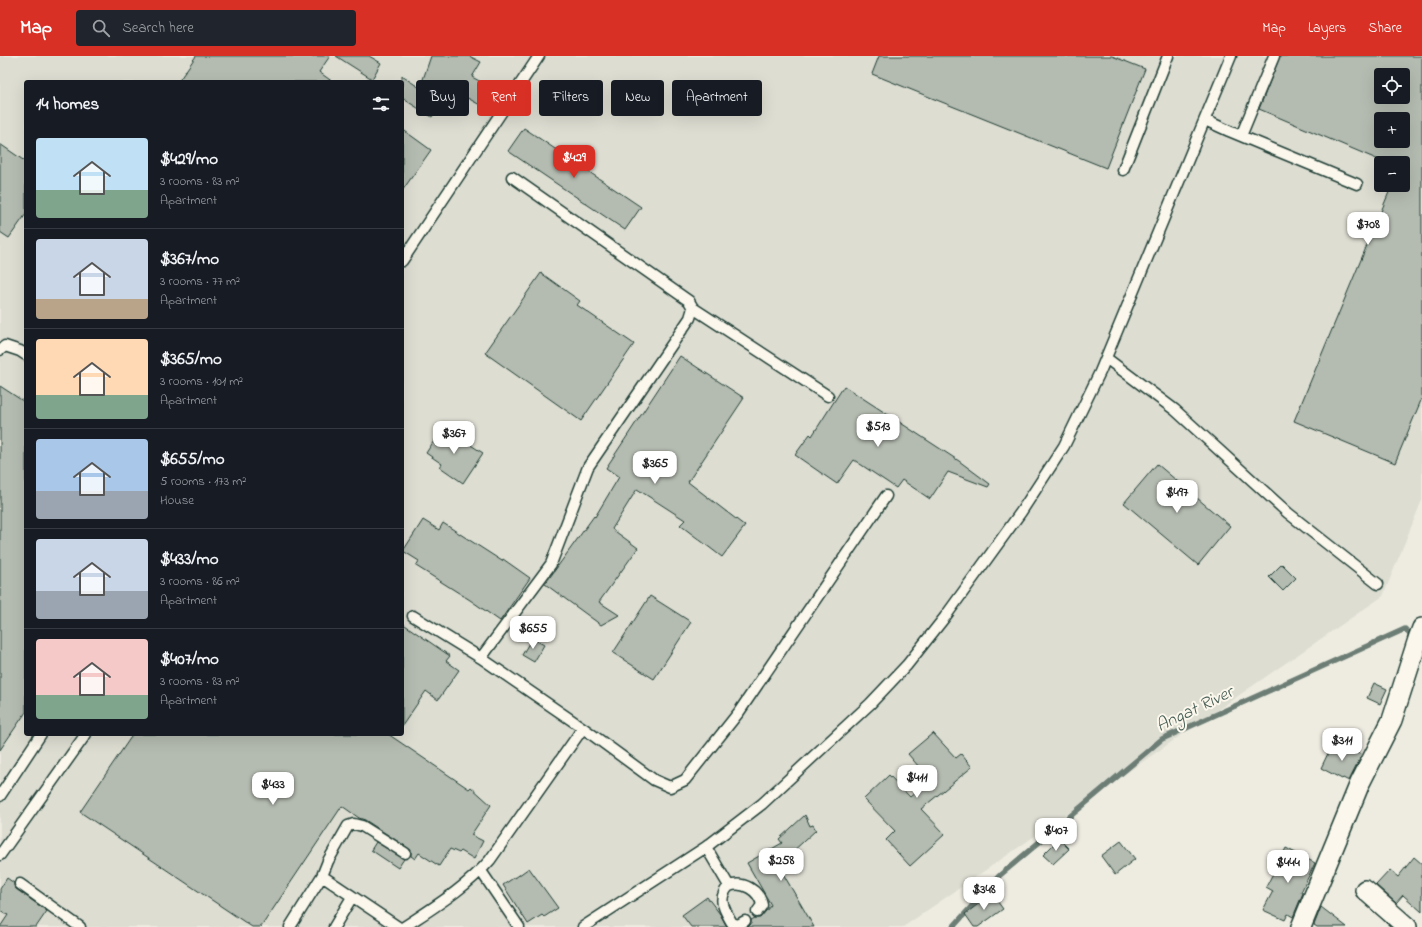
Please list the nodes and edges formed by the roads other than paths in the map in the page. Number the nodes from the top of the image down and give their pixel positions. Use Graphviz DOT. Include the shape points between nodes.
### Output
graph roads {
  1 [pos="539,56"];
  2 [pos="1168,56"];
  3 [pos="1231,56"];
  4 [pos="1274,56"];
  5 [pos="1205,120"];
  6 [pos="1241,136"];
  7 [pos="1123,170"];
  8 [pos="512,177"];
  9 [pos="1357,184"];
  10 [pos="404,258"];
  11 [pos="693,308"];
  12 [pos="0,350"];
  13 [pos="24,354"];
  14 [pos="1106,358"];
  15 [pos="828,396"];
  16 [pos="886,496"];
  17 [pos="1378,584"];
  18 [pos="413,616"];
  19 [pos="1420,632"];
  20 [pos="481,658"];
  21 [pos="583,728"];
  22 [pos="40,736"];
  23 [pos="85,736"];
  24 [pos="0,796"];
  25 [pos="706,847"];
  26 [pos="405,853"];
  27 [pos="0,855"];
  28 [pos="481,871"];
  29 [pos="322,876"];
  30 [pos="20,884"];
  31 [pos="729,886"];
  32 [pos="1365,890"];
  33 [pos="352,897"];
  34 [pos="758,912"];
  35 [pos="745,921"];
  36 [pos="80,927"];
  37 [pos="290,927"];
  38 [pos="334,927"];
  39 [pos="398,927"];
  40 [pos="404,927"];
  41 [pos="519,927"];
  42 [pos="582,927"];
  43 [pos="1301,927"];
  44 [pos="1407,927"];
  1 -- 10 [label="lane"];
  2 -- 7 [label="lane"];
  3 -- 5 [label="lane"];
  4 -- 6 [label="lane"];
  5 -- 6 [label="lane"];
  5 -- 14 [label="lane"];
  6 -- 9 [label="lane"];
  8 -- 11 [label="lane" via="689,301"];
  11 -- 15 [label="lane"];
  11 -- 20 [label="lane" via="690,318 588,467 551,564"];
  12 -- 13 [label="lane" via="5,346"];
  14 -- 17 [label="lane" via="1175,410 1288,513"];
  14 -- 25 [label="lane" via="1064,446 1026,506 907,665 870,704 762,804"];
  16 -- 21 [label="lane" via="738,712 685,780 670,787 654,780"];
  18 -- 20 [label="lane"];
  19 -- 43 [label="street" via="1392,720 1360,783"];
  20 -- 21 [label="lane"];
  21 -- 28 [label="lane"];
  22 -- 24 [label="lane"];
  23 -- 27 [label="lane"];
  25 -- 31 [label="lane"];
  25 -- 42 [label="lane"];
  26 -- 29 [label="lane" via="362,826 354,824 348,826 328,860"];
  28 -- 40 [label="lane"];
  28 -- 41 [label="lane"];
  29 -- 33 [label="lane"];
  29 -- 37 [label="lane"];
  30 -- 36 [label="lane"];
  31 -- 34 [label="lane" via="740,884 754,891 762,905"];
  31 -- 35 [label="lane" via="723,895 722,904 732,923 738,925"];
  32 -- 44 [label="street"];
  33 -- 38 [label="lane"];
  33 -- 39 [label="lane"];
}
